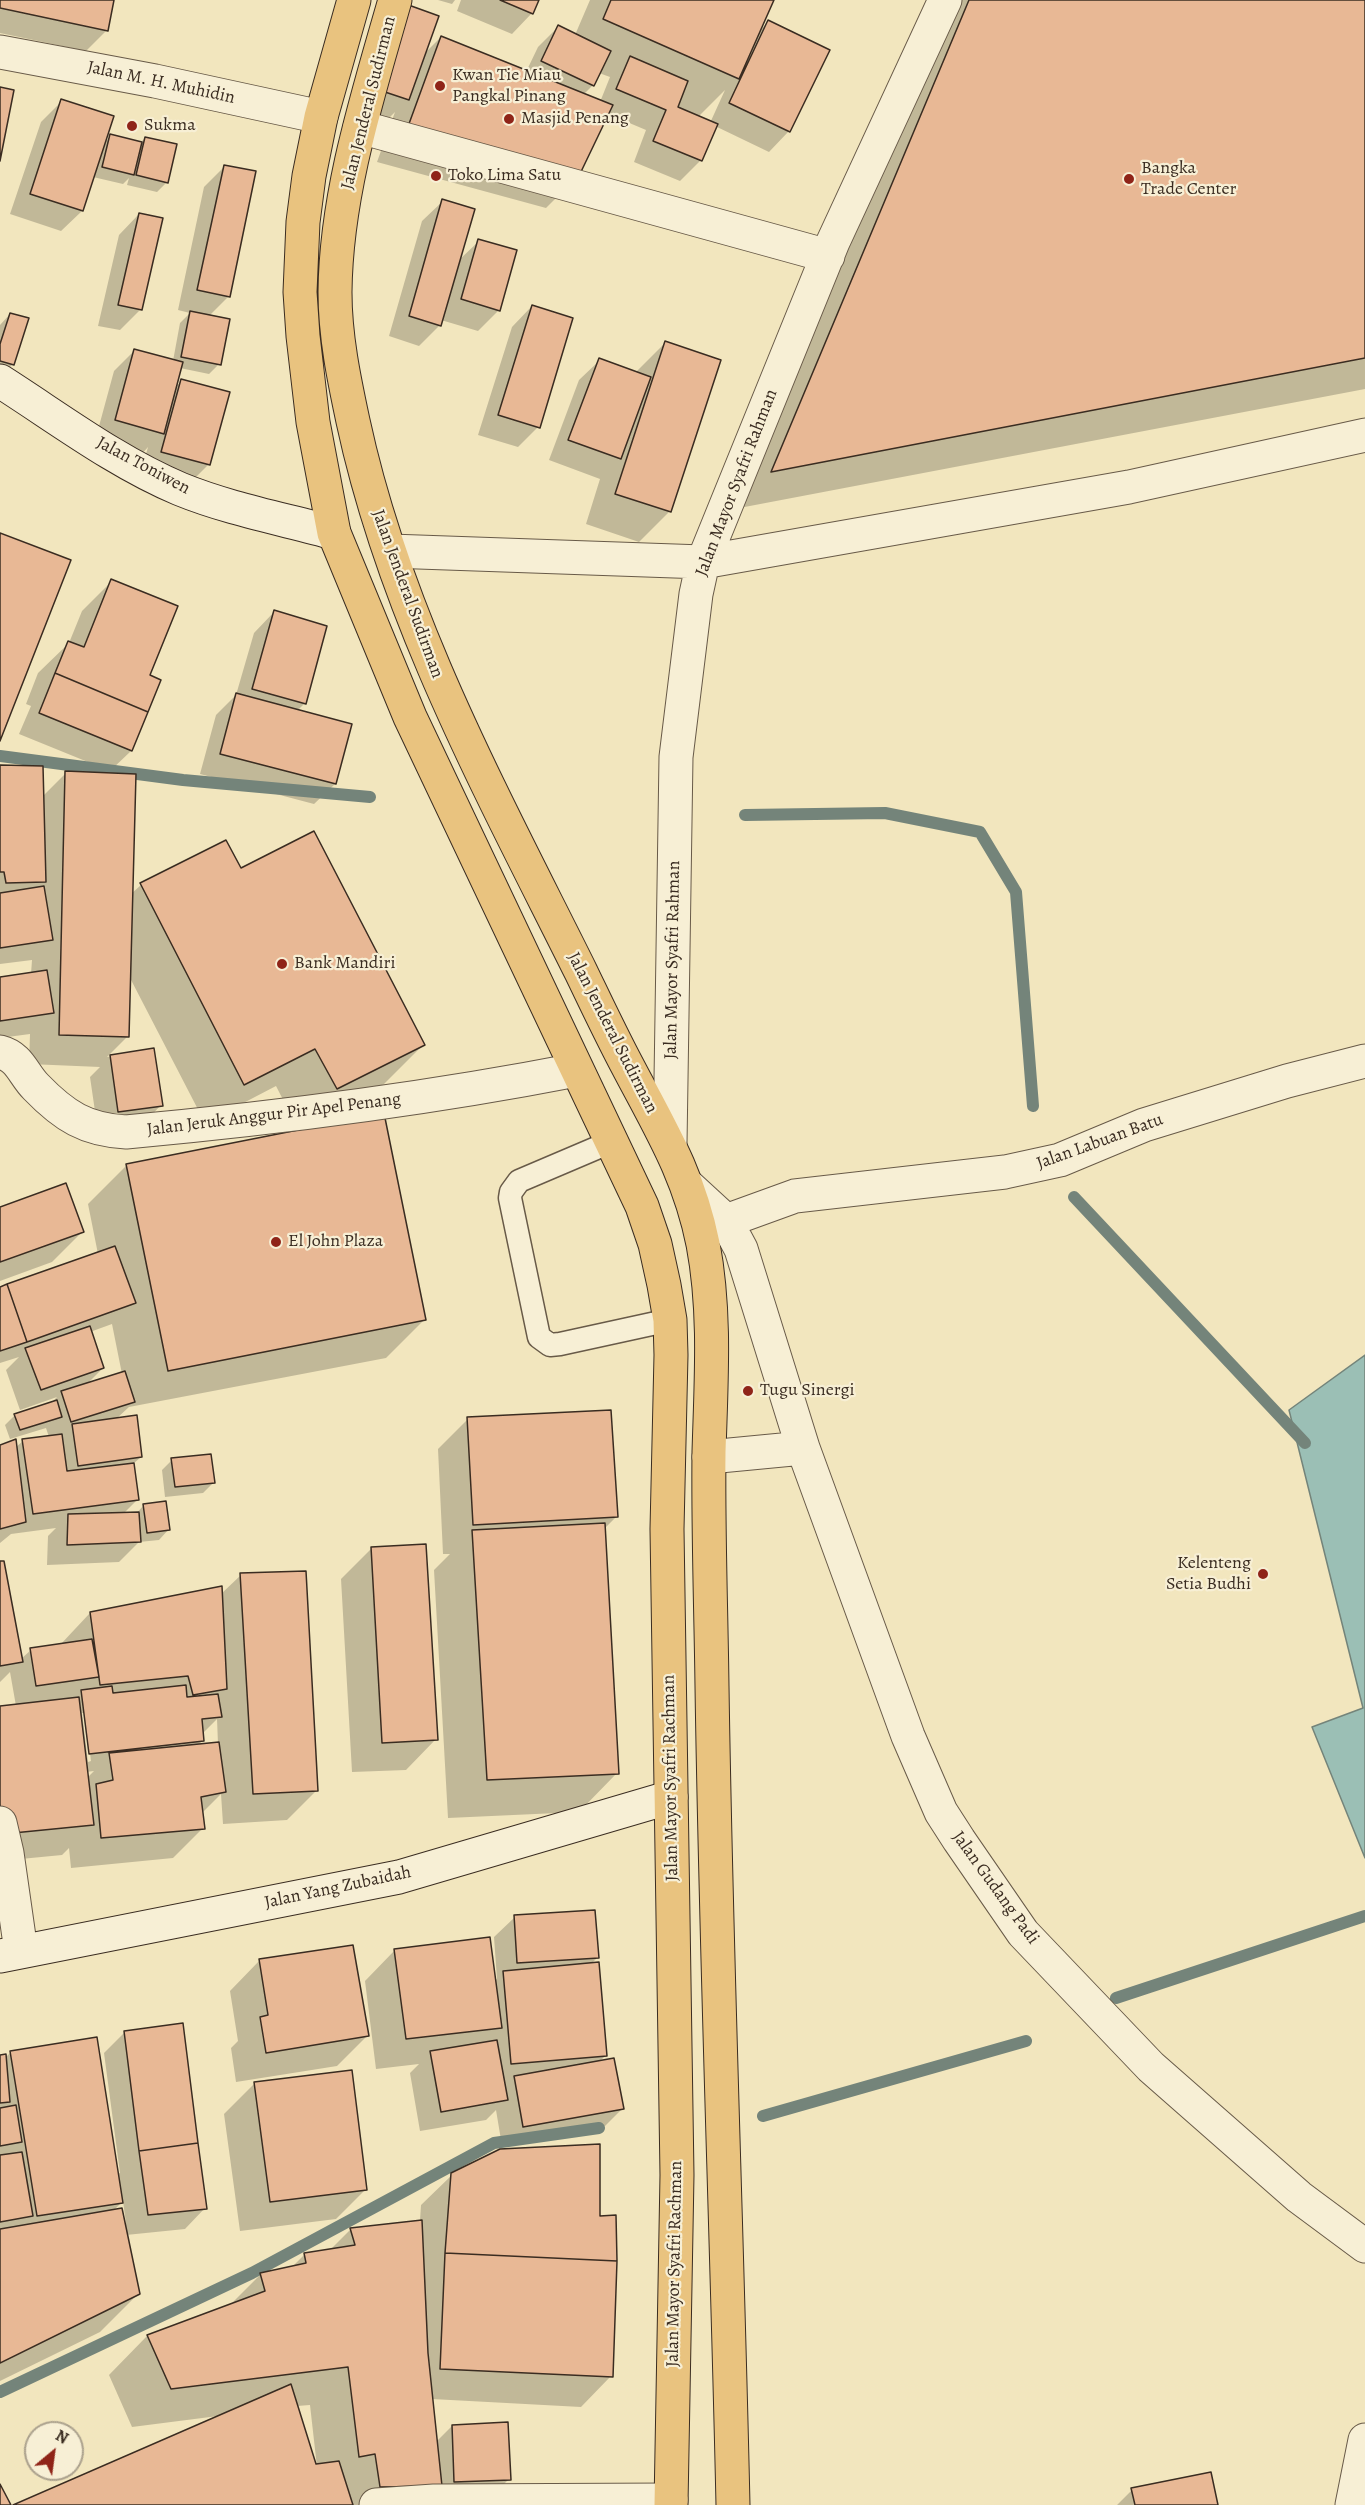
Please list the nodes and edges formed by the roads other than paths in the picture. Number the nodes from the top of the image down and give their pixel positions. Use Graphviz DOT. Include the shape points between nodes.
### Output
graph roads {
  1 [pos="354,0"];
  2 [pos="395,0"];
  3 [pos="945,0"];
  4 [pos="0,52"];
  5 [pos="321,117"];
  6 [pos="360,127"];
  7 [pos="828,255"];
  8 [pos="0,381"];
  9 [pos="1365,435"];
  10 [pos="334,533"];
  11 [pos="390,551"];
  12 [pos="704,562"];
  13 [pos="0,1052"];
  14 [pos="1365,1061"];
  15 [pos="576,1070"];
  16 [pos="613,1142"];
  17 [pos="670,1144"];
  18 [pos="689,1187"];
  19 [pos="726,1221"];
  20 [pos="670,1320"];
  21 [pos="802,1448"];
  22 [pos="709,1457"];
  23 [pos="671,1797"];
  24 [pos="0,1823"];
  25 [pos="11,1954"];
  26 [pos="1365,2246"];
  27 [pos="1365,2440"];
  28 [pos="671,2502"];
  29 [pos="376,2505"];
  30 [pos="733,2505"];
  31 [pos="1352,2505"];
  1 -- 5 [label="highway"];
  2 -- 6 [label="highway, Jalan Jenderal Sudirman"];
  3 -- 7 [label="street, Jalan Mayor Syafri Rahman"];
  4 -- 5 [label="street, Jalan M. H. Muhidin"];
  5 -- 10 [label="highway" via="303,222 300,292 313,422"];
  6 -- 7 [label="street"];
  6 -- 11 [label="highway, Jalan Jenderal Sudirman" via="345,200 335,295 343,375 365,478"];
  7 -- 12 [label="street, Jalan Mayor Syafri Rahman"];
  8 -- 10 [label="street, Jalan Toniwen" via="144,471 180,489"];
  9 -- 12 [label="street" via="1129,487"];
  10 -- 15 [label="highway" via="410,717"];
  11 -- 12 [label="street"];
  11 -- 17 [label="highway, Jalan Jenderal Sudirman" via="455,719 626,1064"];
  12 -- 17 [label="street, Jalan Mayor Syafri Rahman" via="696,594 676,757"];
  13 -- 15 [label="street, Jalan Jeruk Anggur Pir Apel Penang" via="15,1058 35,1086 71,1116 95,1128 126,1132 321,1113"];
  14 -- 19 [label="street, Jalan Labuan Batu" via="1144,1125 1041,1165 795,1196"];
  15 -- 16 [label="highway, Jalan Mayor Syafri Rachman"];
  16 -- 20 [label="highway, Jalan Mayor Syafri Rachman" via="655,1244"];
  16 -- 20 [label="lane" via="519,1181 511,1192 539,1337 550,1345 560,1344"];
  17 -- 18 [label="highway"];
  18 -- 19 [label="street, Jalan Gudang Padi"];
  18 -- 22 [label="highway" via="709,1283 713,1352"];
  19 -- 21 [label="street, Jalan Gudang Padi" via="741,1249"];
  20 -- 23 [label="highway, Jalan Mayor Syafri Rachman" via="667,1529"];
  21 -- 22 [label="street"];
  21 -- 26 [label="street, Jalan Gudang Padi" via="921,1768 941,1812 988,1884 1023,1933 1151,2067 1299,2197"];
  22 -- 30 [label="highway"];
  23 -- 25 [label="street, Jalan Yang Zubaidah" via="399,1877"];
  23 -- 28 [label="highway, Jalan Mayor Syafri Rachman" via="677,2175"];
  24 -- 25 [label="street" via="7,1853"];
  27 -- 31 [label="street"];
  28 -- 29 [label="street" via="434,2501"];
}
